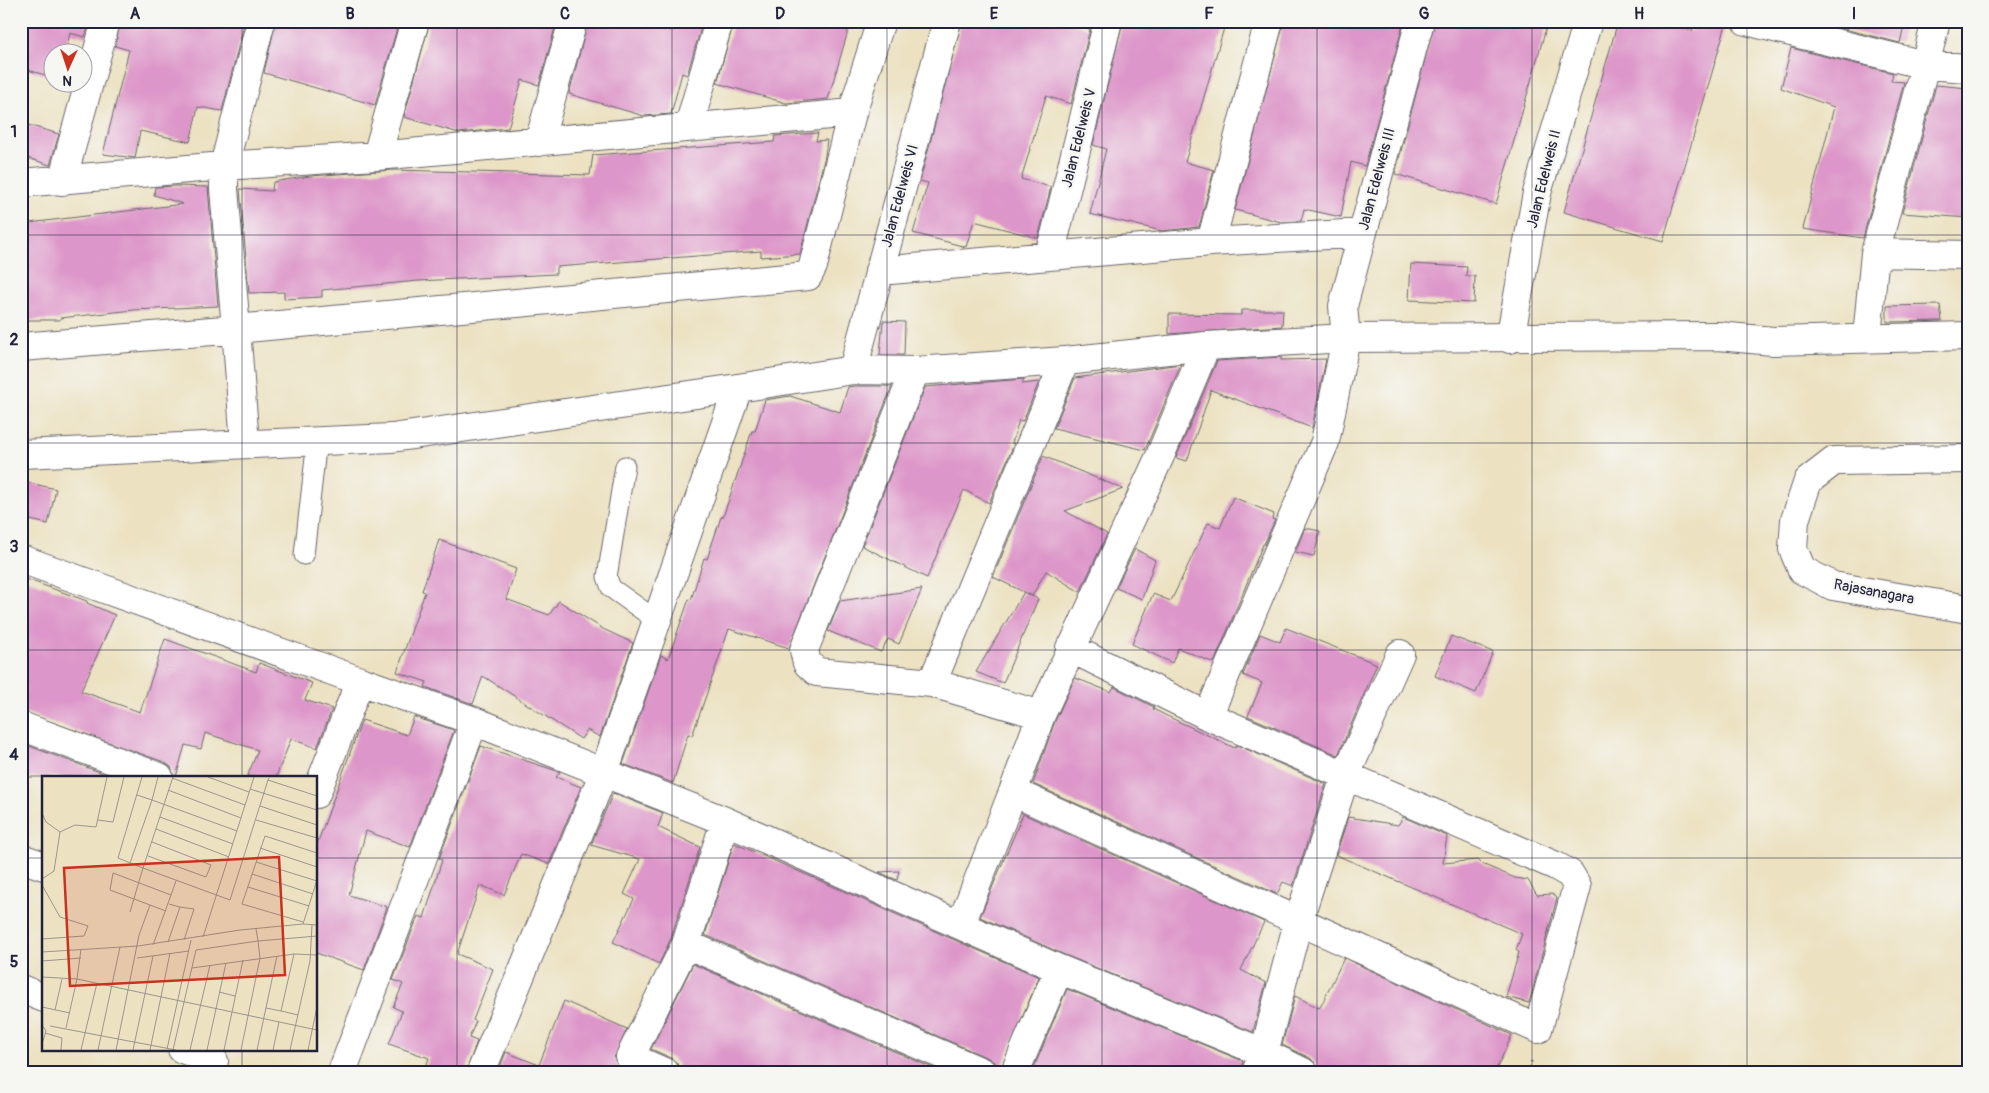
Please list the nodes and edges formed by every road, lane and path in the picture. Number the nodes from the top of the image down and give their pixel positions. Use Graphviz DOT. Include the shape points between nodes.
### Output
graph roads {
  1 [pos="106,21"];
  2 [pos="261,21"];
  3 [pos="415,21"];
  4 [pos="573,21"];
  5 [pos="719,21"];
  6 [pos="881,21"];
  7 [pos="947,21"];
  8 [pos="1108,21"];
  9 [pos="1269,21"];
  10 [pos="1420,21"];
  11 [pos="1588,21"];
  12 [pos="1746,21"];
  13 [pos="1936,21"];
  14 [pos="1925,65"];
  15 [pos="1968,68"];
  16 [pos="852,114"];
  17 [pos="689,126"];
  18 [pos="539,142"];
  19 [pos="377,156"];
  20 [pos="224,166"];
  21 [pos="62,181"];
  22 [pos="21,183"];
  23 [pos="1211,242"];
  24 [pos="1360,243"];
  25 [pos="1875,253"];
  26 [pos="1048,255"];
  27 [pos="1968,255"];
  28 [pos="877,280"];
  29 [pos="1968,336"];
  30 [pos="1867,337"];
  31 [pos="1346,338"];
  32 [pos="1510,339"];
  33 [pos="236,340"];
  34 [pos="1206,346"];
  35 [pos="21,347"];
  36 [pos="855,361"];
  37 [pos="1065,361"];
  38 [pos="915,371"];
  39 [pos="738,388"];
  40 [pos="245,432"];
  41 [pos="317,440"];
  42 [pos="21,454"];
  43 [pos="1968,459"];
  44 [pos="625,466"];
  45 [pos="304,555"];
  46 [pos="21,559"];
  47 [pos="1968,609"];
  48 [pos="652,617"];
  49 [pos="1070,648"];
  50 [pos="1400,654"];
  51 [pos="360,682"];
  52 [pos="932,683"];
  53 [pos="1041,715"];
  54 [pos="1208,716"];
  55 [pos="474,721"];
  56 [pos="21,726"];
  57 [pos="604,772"];
  58 [pos="156,776"];
  59 [pos="1345,776"];
  60 [pos="318,789"];
  61 [pos="1013,792"];
  62 [pos="725,821"];
  63 [pos="21,858"];
  64 [pos="42,865"];
  65 [pos="1298,922"];
  66 [pos="960,924"];
  67 [pos="686,944"];
  68 [pos="1060,969"];
  69 [pos="21,989"];
  70 [pos="42,997"];
  71 [pos="185,1050"];
  72 [pos="214,1061"];
  73 [pos="1260,1063"];
  74 [pos="627,1064"];
  75 [pos="342,1072"];
  76 [pos="481,1072"];
  77 [pos="664,1072"];
  78 [pos="982,1072"];
  79 [pos="1015,1072"];
  80 [pos="1303,1072"];
  1 -- 21 [label="street"];
  2 -- 20 [label="street"];
  3 -- 19 [label="street"];
  4 -- 18 [label="street"];
  5 -- 17 [label="street"];
  6 -- 16 [label="street"];
  7 -- 28 [label="street, Jalan Edelweis VI"];
  8 -- 26 [label="street, Jalan Edelweis V"];
  9 -- 23 [label="street"];
  10 -- 24 [label="street, Jalan Edelweis III"];
  11 -- 32 [label="street, Jalan Edelweis II" via="1537,193"];
  12 -- 14 [label="street"];
  13 -- 14 [label="street"];
  14 -- 15 [label="street"];
  14 -- 25 [label="street"];
  16 -- 17 [label="street"];
  16 -- 33 [label="street" via="808,276"];
  17 -- 18 [label="street"];
  18 -- 19 [label="street"];
  19 -- 20 [label="street"];
  20 -- 21 [label="street"];
  20 -- 33 [label="street"];
  21 -- 22 [label="street"];
  23 -- 24 [label="street"];
  23 -- 26 [label="street"];
  24 -- 31 [label="street, Jalan Edelweis III" via="1343,306"];
  25 -- 27 [label="street"];
  25 -- 30 [label="street"];
  26 -- 28 [label="street"];
  28 -- 36 [label="street, Jalan Edelweis VI"];
  29 -- 30 [label="street"];
  30 -- 32 [label="street" via="1773,341 1718,336"];
  31 -- 32 [label="street"];
  31 -- 34 [label="street"];
  31 -- 54 [label="street, Jalan Edelweis III" via="1325,442"];
  33 -- 35 [label="street"];
  33 -- 40 [label="street"];
  34 -- 37 [label="street"];
  34 -- 49 [label="street" via="1160,456"];
  36 -- 38 [label="street"];
  36 -- 39 [label="street"];
  37 -- 38 [label="street"];
  37 -- 52 [label="street"];
  38 -- 52 [label="street" via="804,650 807,663 817,672"];
  39 -- 41 [label="street" via="392,438"];
  39 -- 48 [label="street"];
  40 -- 41 [label="street"];
  40 -- 42 [label="street"];
  41 -- 45 [label="lane"];
  43 -- 47 [label="street, Rajasanagara" via="1834,461 1808,481 1795,520 1793,549 1802,570 1833,586"];
  44 -- 48 [label="lane" via="607,577 611,588"];
  46 -- 51 [label="street"];
  48 -- 57 [label="street"];
  49 -- 53 [label="street"];
  49 -- 54 [label="street"];
  50 -- 59 [label="street"];
  51 -- 55 [label="street"];
  51 -- 60 [label="street"];
  52 -- 53 [label="street"];
  53 -- 61 [label="street"];
  54 -- 59 [label="street"];
  55 -- 57 [label="street"];
  55 -- 75 [label="street"];
  56 -- 58 [label="street"];
  57 -- 62 [label="street"];
  57 -- 76 [label="street"];
  59 -- 65 [label="street"];
  59 -- 65 [label="street" via="1570,874 1577,886 1538,1029"];
  61 -- 65 [label="street"];
  61 -- 66 [label="street"];
  62 -- 66 [label="street"];
  62 -- 67 [label="street"];
  63 -- 64 [label="street"];
  65 -- 73 [label="street"];
  66 -- 68 [label="street"];
  67 -- 74 [label="street"];
  67 -- 78 [label="street"];
  68 -- 73 [label="street"];
  68 -- 79 [label="street"];
  69 -- 70 [label="street"];
  71 -- 72 [label="street"];
  73 -- 80 [label="street"];
  74 -- 77 [label="street"];
}
